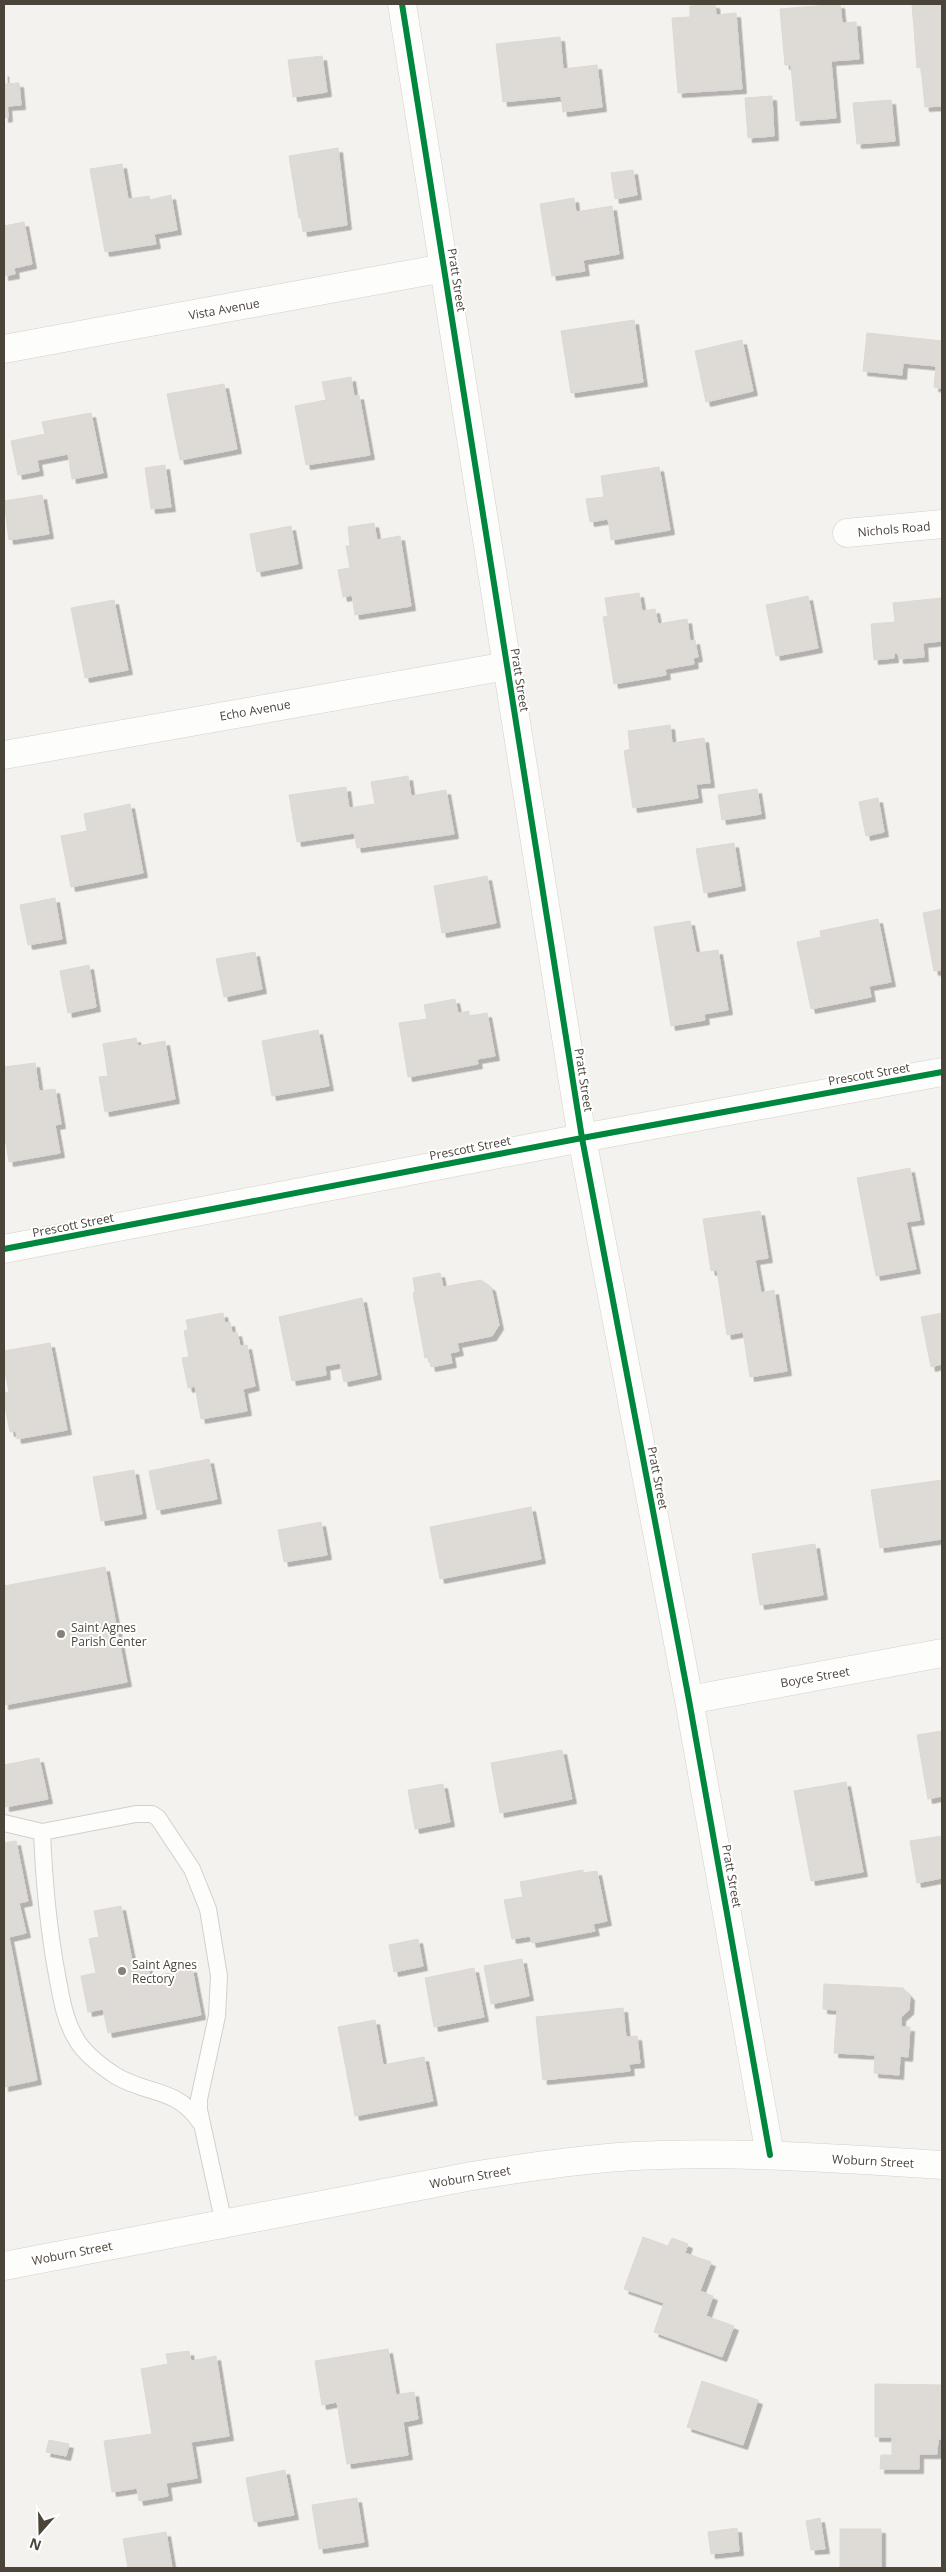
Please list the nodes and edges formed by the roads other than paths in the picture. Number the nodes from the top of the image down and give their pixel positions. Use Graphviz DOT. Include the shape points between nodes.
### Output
graph roads {
  1 [pos="402,4"];
  2 [pos="444,268"];
  3 [pos="4,350"];
  4 [pos="942,524"];
  5 [pos="847,533"];
  6 [pos="507,666"];
  7 [pos="4,755"];
  8 [pos="942,1072"];
  9 [pos="582,1138"];
  10 [pos="4,1249"];
  11 [pos="942,1653"];
  12 [pos="688,1700"];
  13 [pos="4,1823"];
  14 [pos="42,1832"];
  15 [pos="200,2122"];
  16 [pos="770,2155"];
  17 [pos="942,2165"];
  18 [pos="224,2224"];
  19 [pos="4,2266"];
  1 -- 2 [label="street, Pratt Street"];
  2 -- 3 [label="street, Vista Avenue"];
  2 -- 6 [label="street, Pratt Street"];
  4 -- 5 [label="street, Nichols Road"];
  6 -- 7 [label="street, Echo Avenue"];
  6 -- 9 [label="street, Pratt Street"];
  8 -- 9 [label="street, Prescott Street"];
  9 -- 10 [label="street, Prescott Street"];
  9 -- 12 [label="street, Pratt Street"];
  11 -- 12 [label="street, Boyce Street"];
  12 -- 16 [label="street, Pratt Street"];
  13 -- 14 [label="lane"];
  14 -- 15 [label="lane" via="48,1927 61,1998 75,2038 91,2057 117,2076 179,2100 193,2111"];
  14 -- 15 [label="lane" via="136,1814 152,1814 192,1869 208,1909 219,1996 199,2099"];
  15 -- 18 [label="lane"];
  16 -- 17 [label="street, Woburn Street"];
  16 -- 18 [label="street, Woburn Street" via="619,2157 546,2164"];
  18 -- 19 [label="street, Woburn Street"];
}
